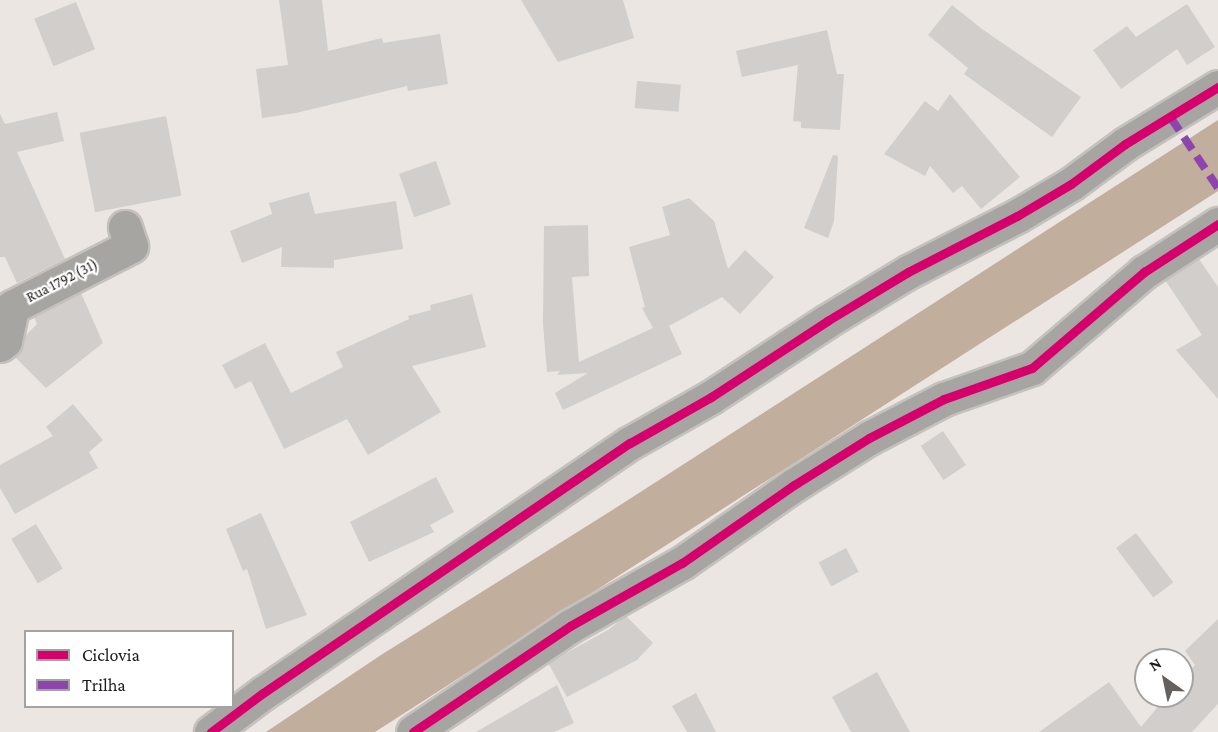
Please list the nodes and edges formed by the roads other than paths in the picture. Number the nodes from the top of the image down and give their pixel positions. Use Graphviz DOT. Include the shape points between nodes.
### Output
graph roads {
  1 [pos="1218,87"];
  2 [pos="1218,224"];
  3 [pos="125,227"];
  4 [pos="0,345"];
  5 [pos="211,732"];
  6 [pos="413,732"];
  1 -- 5 [label="street" via="1125,144 1071,184 908,272 711,397 630,443"];
  2 -- 6 [label="street" via="1144,272 1032,368 944,399 869,438 682,563 570,626"];
  3 -- 4 [label="street, Rua 1792 (31)" via="131,246 12,307 5,340"];
}
